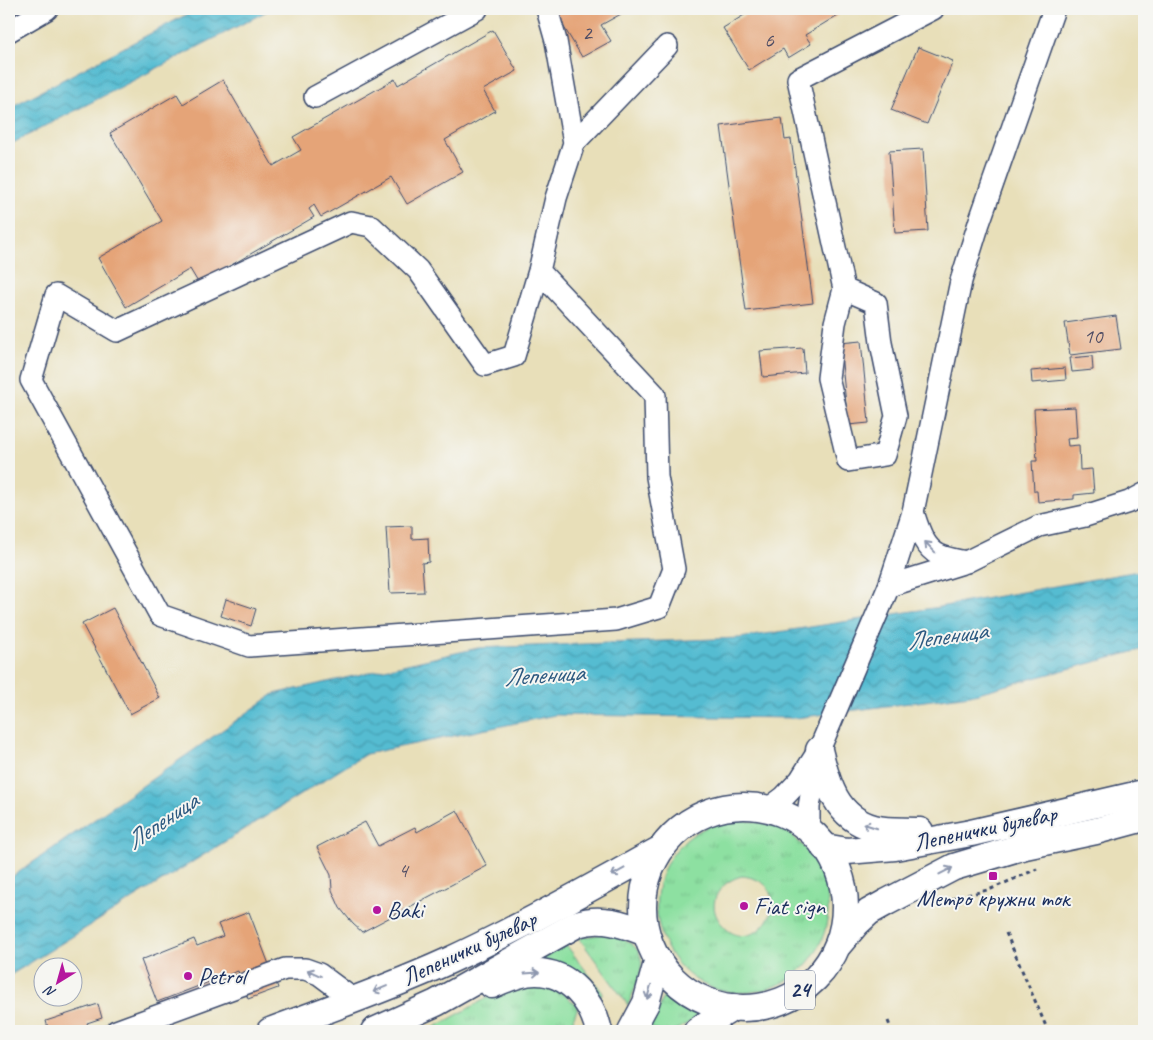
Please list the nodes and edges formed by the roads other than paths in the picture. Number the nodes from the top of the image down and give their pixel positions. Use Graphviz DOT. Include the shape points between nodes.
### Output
graph roads {
  1 [pos="47,9"];
  2 [pos="477,9"];
  3 [pos="547,9"];
  4 [pos="933,9"];
  5 [pos="1054,9"];
  6 [pos="9,30"];
  7 [pos="667,46"];
  8 [pos="315,97"];
  9 [pos="574,143"];
  10 [pos="539,271"];
  11 [pos="844,289"];
  12 [pos="1144,494"];
  13 [pos="913,512"];
  14 [pos="966,562"];
  15 [pos="889,586"];
  16 [pos="819,750"];
  17 [pos="1144,793"];
  18 [pos="768,809"];
  19 [pos="1144,818"];
  20 [pos="971,833"];
  21 [pos="816,839"];
  22 [pos="661,849"];
  23 [pos="646,933"];
  24 [pos="838,944"];
  25 [pos="658,959"];
  26 [pos="354,1000"];
  27 [pos="436,1003"];
  28 [pos="734,1007"];
  29 [pos="116,1031"];
  30 [pos="270,1031"];
  31 [pos="374,1031"];
  32 [pos="599,1031"];
  33 [pos="631,1031"];
  34 [pos="697,1031"];
  1 -- 6 [label="street"];
  2 -- 8 [label="street"];
  3 -- 9 [label="street" via="556,41"];
  4 -- 11 [label="street" via="798,79"];
  5 -- 13 [label="street" via="962,281"];
  7 -- 9 [label="street"];
  9 -- 10 [label="street" via="556,198"];
  10 -- 10 [label="street" via="514,356 485,365 418,270 371,226 351,222 117,331 56,295 31,380 160,615 249,646 616,620 659,607 674,569 657,477 655,395"];
  11 -- 11 [label="street" via="876,303 896,416 885,454 848,461 828,378 835,323"];
  12 -- 14 [label="street" via="1085,516 1040,526"];
  14 -- 13 [label="street, one-way" via="938,554 926,544"];
  13 -- 15 [label="street"];
  14 -- 15 [label="street"];
  15 -- 16 [label="street"];
  16 -- 18 [label="street" via="800,780"];
  20 -- 16 [label="main road, one-way" via="887,830 857,821 832,794"];
  16 -- 21 [label="street" via="809,807"];
  17 -- 20 [label="main road, Лепенички булевар"];
  18 -- 21 [label="main road, 24" via="790,817"];
  18 -- 22 [label="main road, 24" via="736,807 704,814 676,832"];
  24 -- 19 [label="main road, Лепенички булевар, one-way" via="870,912 954,867 1025,846"];
  20 -- 21 [label="main road, Лепенички булевар" via="896,847 847,851"];
  21 -- 24 [label="main road, 24" via="837,869 844,894 844,920"];
  22 -- 23 [label="main road, 24" via="646,884 643,910"];
  22 -- 26 [label="main road, Лепенички булевар / 24, one-way" via="447,962"];
  23 -- 25 [label="main road, 24"];
  23 -- 27 [label="main road, Лепенички булевар" via="609,922 577,924"];
  24 -- 28 [label="main road, 24" via="821,972 797,993 767,1005"];
  25 -- 28 [label="main road, 24" via="688,991 710,1002"];
  25 -- 33 [label="main road, one-way" via="646,1003"];
  26 -- 29 [label="street, one-way" via="319,974 305,969 285,969"];
  26 -- 30 [label="main road, Лепенички булевар / 24"];
  27 -- 31 [label="main road, Лепенички булевар"];
  27 -- 32 [label="main road, one-way" via="483,990 515,976 543,972 563,980 579,992 592,1010"];
  28 -- 34 [label="main road, 24"];
}
